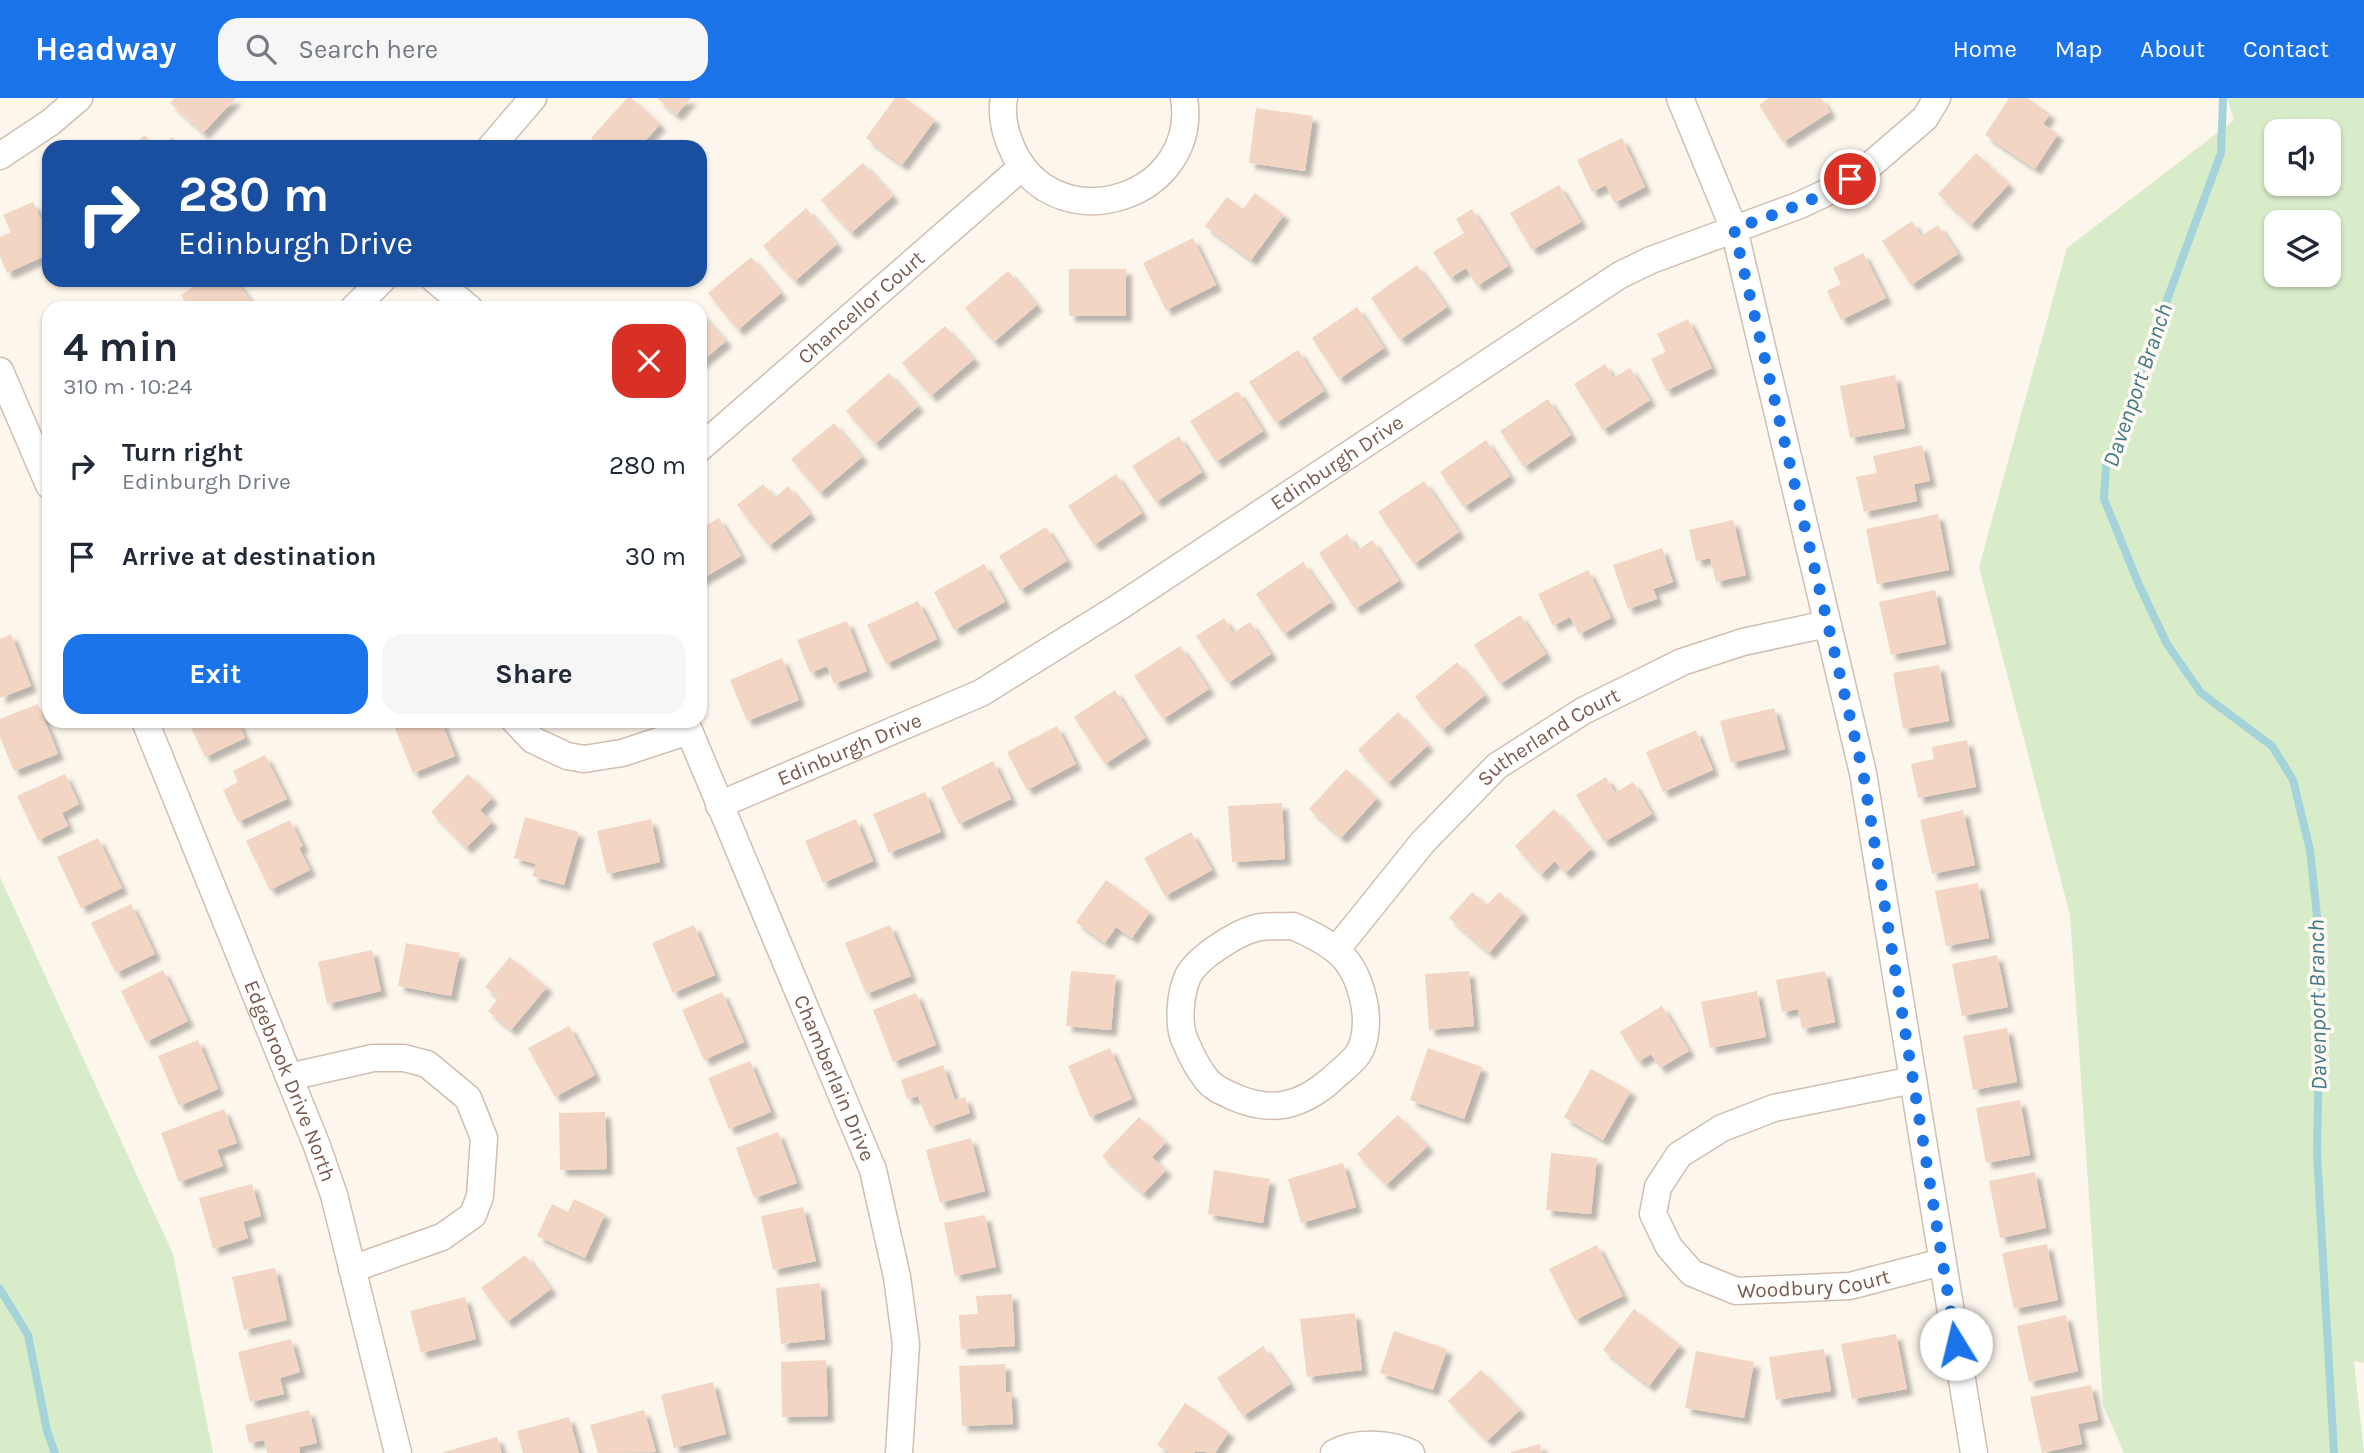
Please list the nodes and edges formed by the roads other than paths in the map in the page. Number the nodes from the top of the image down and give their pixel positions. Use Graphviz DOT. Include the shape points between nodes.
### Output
graph roads {
  1 [pos="79,98"];
  2 [pos="533,98"];
  3 [pos="1004,98"];
  4 [pos="1184,98"];
  5 [pos="1680,98"];
  6 [pos="1937,98"];
  7 [pos="497,140"];
  8 [pos="0,156"];
  9 [pos="1022,167"];
  10 [pos="1734,229"];
  11 [pos="375,287"];
  12 [pos="444,287"];
  13 [pos="361,301"];
  14 [pos="460,301"];
  15 [pos="0,371"];
  16 [pos="707,442"];
  17 [pos="42,469"];
  18 [pos="1827,624"];
  19 [pos="148,728"];
  20 [pos="522,728"];
  21 [pos="682,728"];
  22 [pos="688,728"];
  23 [pos="719,805"];
  24 [pos="1336,950"];
  25 [pos="289,1077"];
  26 [pos="1913,1080"];
  27 [pos="1942,1262"];
  28 [pos="352,1269"];
  29 [pos="398,1453"];
  30 [pos="899,1453"];
  31 [pos="1334,1453"];
  32 [pos="1411,1453"];
  33 [pos="1974,1453"];
  1 -- 8 [label="street"];
  2 -- 7 [label="street"];
  3 -- 9 [label="street" via="1006,139"];
  4 -- 9 [label="street" via="1181,137 1169,163 1150,184 1124,197 1097,202 1068,199 1042,186"];
  5 -- 10 [label="street"];
  6 -- 10 [label="street, Edinburgh Drive" via="1925,118 1867,168 1800,205"];
  9 -- 16 [label="street, Chancellor Court"];
  10 -- 18 [label="street"];
  10 -- 23 [label="street, Edinburgh Drive" via="1620,275 1119,607 981,693"];
  11 -- 13 [label="street"];
  12 -- 14 [label="street"];
  15 -- 17 [label="street"];
  18 -- 24 [label="street, Sutherland Court" via="1743,642 1682,662 1583,711 1497,766 1423,842"];
  18 -- 26 [label="street" via="1863,772"];
  19 -- 25 [label="street, Edgebrook Drive North"];
  20 -- 21 [label="street" via="533,740 567,757 584,759 622,753"];
  22 -- 23 [label="street, Chamberlain Drive"];
  23 -- 30 [label="street, Chamberlain Drive" via="873,1170 897,1277 906,1343"];
  24 -- 24 [label="street" via="1353,968 1361,986 1366,1017 1363,1046 1356,1057 1317,1091 1273,1106 1255,1106 1206,1080 1184,1041 1180,1018 1188,976 1201,960 1257,928 1293,926"];
  25 -- 28 [label="street, Edgebrook Drive North" via="334,1195"];
  25 -- 28 [label="street" via="373,1058 426,1064 468,1098 484,1138 480,1196 473,1215 442,1237"];
  26 -- 27 [label="street"];
  26 -- 27 [label="street, Woodbury Court" via="1774,1108 1722,1128 1679,1155 1658,1187 1653,1214 1669,1247 1692,1273 1736,1291 1850,1286"];
  27 -- 33 [label="street"];
  28 -- 29 [label="street, Edgebrook Drive North"];
  31 -- 32 [label="street" via="1358,1445"];
}
